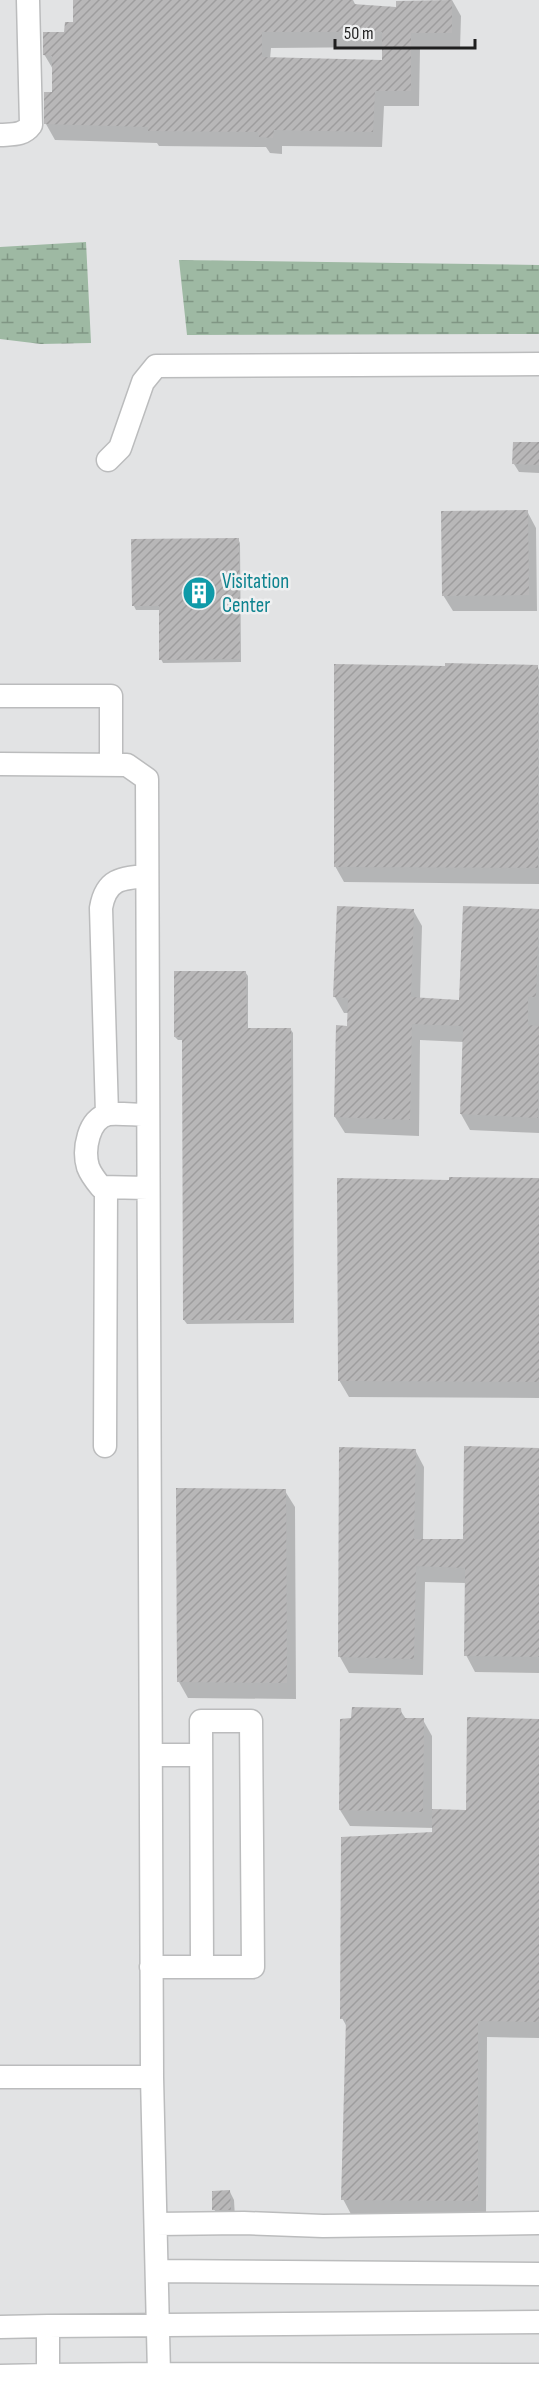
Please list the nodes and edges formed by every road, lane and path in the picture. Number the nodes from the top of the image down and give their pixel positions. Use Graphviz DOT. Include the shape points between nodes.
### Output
graph roads {
  1 [pos="28,0"];
  2 [pos="0,135"];
  3 [pos="539,364"];
  4 [pos="108,460"];
  5 [pos="0,696"];
  6 [pos="0,764"];
  7 [pos="111,765"];
  8 [pos="147,876"];
  9 [pos="107,1114"];
  10 [pos="148,1115"];
  11 [pos="106,1188"];
  12 [pos="148,1188"];
  13 [pos="105,1446"];
  14 [pos="151,1755"];
  15 [pos="201,1755"];
  16 [pos="152,1967"];
  17 [pos="202,1967"];
  18 [pos="0,2077"];
  19 [pos="152,2077"];
  20 [pos="539,2223"];
  21 [pos="156,2224"];
  22 [pos="157,2271"];
  23 [pos="539,2274"];
  24 [pos="539,2322"];
  25 [pos="158,2325"];
  26 [pos="48,2326"];
  27 [pos="0,2327"];
  28 [pos="159,2374"];
  29 [pos="539,2374"];
  30 [pos="0,2376"];
  31 [pos="48,2380"];
  1 -- 2 [label="lane" via="31,125 19,134"];
  3 -- 4 [label="lane" via="156,366 143,382 120,448"];
  5 -- 7 [label="lane" via="111,696"];
  6 -- 7 [label="lane"];
  7 -- 8 [label="lane" via="127,765 147,779"];
  8 -- 9 [label="lane" via="123,878 107,890 102,902"];
  8 -- 10 [label="lane"];
  9 -- 10 [label="lane"];
  9 -- 11 [label="lane" via="89,1133 87,1151 88,1166 95,1180"];
  10 -- 12 [label="lane"];
  11 -- 12 [label="lane"];
  11 -- 13 [label="lane"];
  12 -- 14 [label="lane"];
  14 -- 15 [label="lane"];
  14 -- 16 [label="lane"];
  15 -- 17 [label="lane"];
  15 -- 17 [label="lane" via="201,1721 251,1721 253,1967"];
  16 -- 17 [label="lane"];
  16 -- 19 [label="lane"];
  18 -- 19 [label="lane"];
  19 -- 21 [label="lane"];
  20 -- 21 [label="lane"];
  21 -- 22 [label="lane"];
  22 -- 23 [label="lane"];
  22 -- 25 [label="lane"];
  24 -- 25 [label="lane"];
  25 -- 26 [label="lane"];
  25 -- 28 [label="lane"];
  26 -- 27 [label="lane"];
  26 -- 31 [label="lane"];
  28 -- 29 [label="lane"];
  28 -- 31 [label="lane"];
  30 -- 31 [label="lane"];
}
